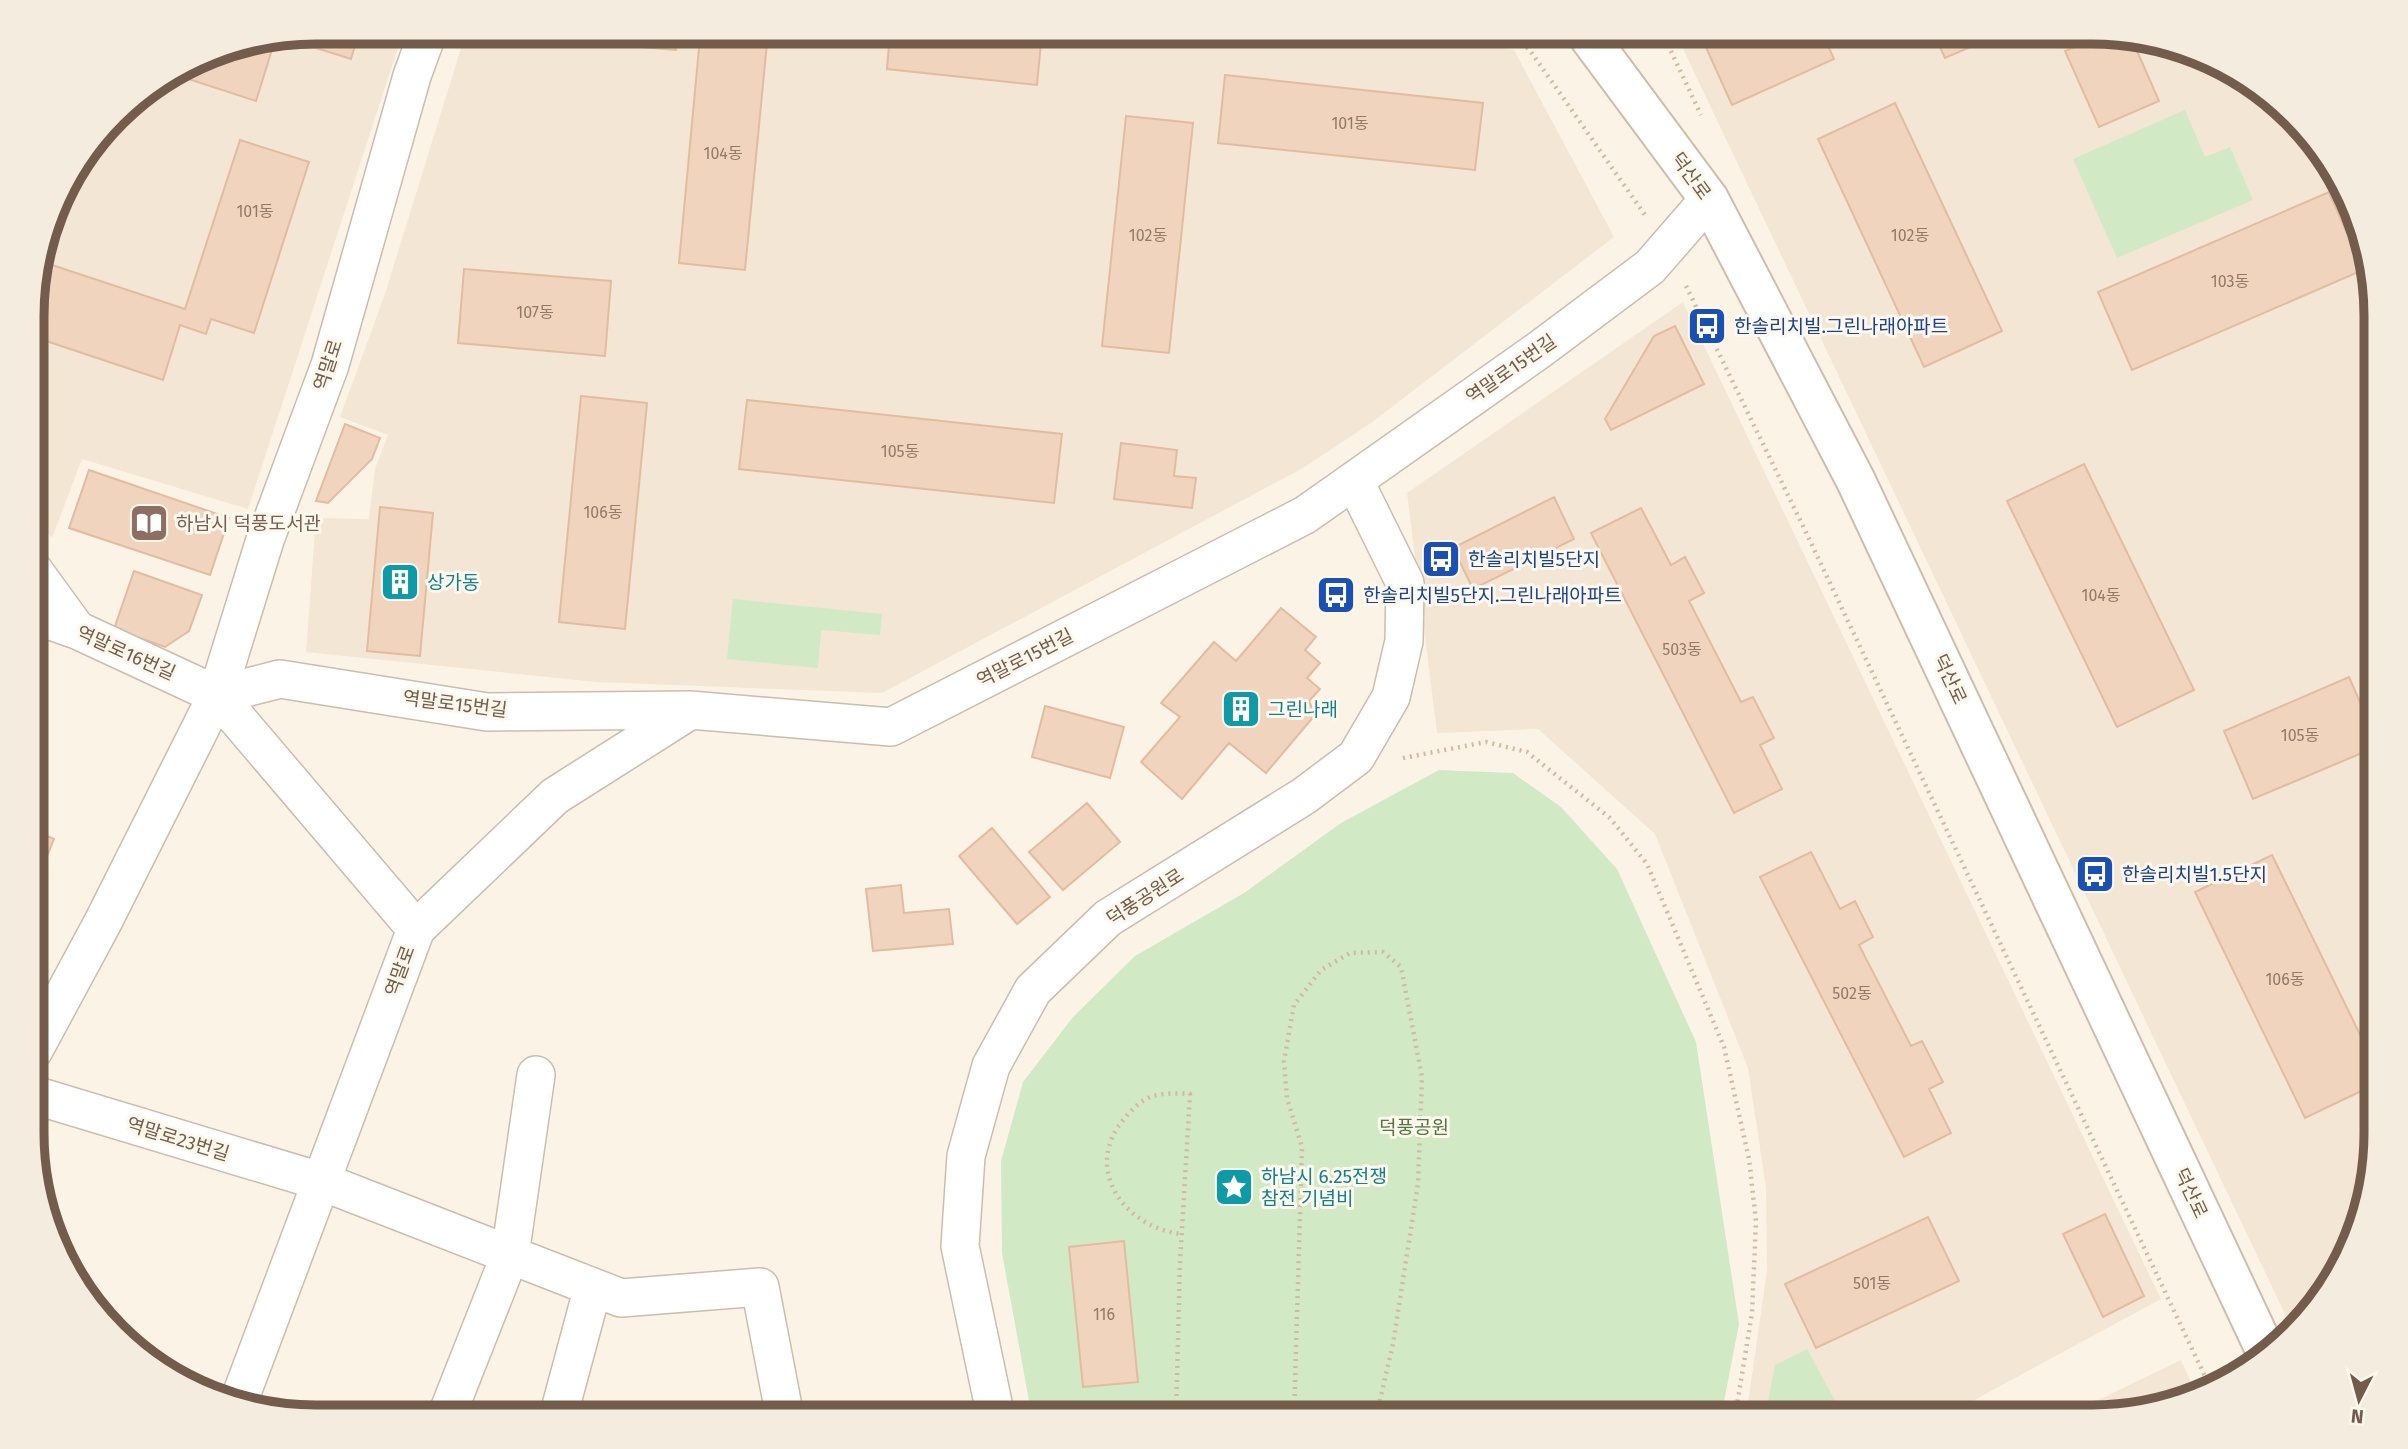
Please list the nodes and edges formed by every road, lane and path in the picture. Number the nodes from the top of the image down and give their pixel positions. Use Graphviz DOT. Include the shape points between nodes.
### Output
graph roads {
  1 [pos="424,44"];
  2 [pos="1521,44"];
  3 [pos="1594,44"];
  4 [pos="1709,199"];
  5 [pos="1667,248"];
  6 [pos="1355,482"];
  7 [pos="44,585"];
  8 [pos="44,618"];
  9 [pos="77,630"];
  10 [pos="217,695"];
  11 [pos="690,710"];
  12 [pos="1370,732"];
  13 [pos="416,929"];
  14 [pos="44,1031"];
  15 [pos="537,1075"];
  16 [pos="44,1098"];
  17 [pos="323,1182"];
  18 [pos="1182,1234"];
  19 [pos="510,1255"];
  20 [pos="593,1287"];
  21 [pos="2263,1345"];
  22 [pos="2207,1380"];
  23 [pos="241,1395"];
  24 [pos="451,1405"];
  25 [pos="561,1405"];
  26 [pos="783,1405"];
  27 [pos="993,1405"];
  28 [pos="1176,1405"];
  29 [pos="1294,1405"];
  30 [pos="1379,1405"];
  31 [pos="1737,1405"];
  1 -- 10 [label="street, 역말로" via="330,365 265,540"];
  2 -- 5 [label="path"];
  3 -- 4 [label="main road, 덕산로"];
  4 -- 5 [label="street, 역말로15번길"];
  4 -- 21 [label="main road, 덕산로" via="1856,481"];
  5 -- 6 [label="street, 역말로15번길" via="1639,275"];
  5 -- 22 [label="path"];
  6 -- 11 [label="street, 역말로15번길" via="1305,515 891,727"];
  6 -- 12 [label="street, 덕풍공원로" via="1405,583 1404,641 1391,696"];
  7 -- 9 [label="street"];
  8 -- 9 [label="street, 역말로16번길"];
  9 -- 10 [label="street, 역말로16번길"];
  10 -- 11 [label="street, 역말로15번길" via="280,679 487,712"];
  10 -- 13 [label="street, 역말로"];
  10 -- 14 [label="street, 역말로"];
  11 -- 13 [label="street" via="555,796"];
  12 -- 27 [label="street, 덕풍공원로" via="1356,757 1304,796 1108,918 1033,990 991,1066 966,1156 960,1246"];
  12 -- 31 [label="path" via="1397,758 1486,742 1527,752 1610,818 1647,864 1724,1047 1749,1159 1756,1220 1752,1313"];
  13 -- 17 [label="street, 역말로"];
  15 -- 19 [label="street"];
  16 -- 17 [label="street, 역말로23번길"];
  17 -- 19 [label="street, 역말로23번길"];
  17 -- 23 [label="street"];
  18 -- 18 [label="path" via="1143,1223 1126,1209 1114,1190 1109,1169 1114,1136 1133,1108 1172,1093 1190,1094"];
  18 -- 28 [label="path"];
  19 -- 20 [label="street, 역말로23번길"];
  19 -- 24 [label="street"];
  20 -- 25 [label="street"];
  20 -- 26 [label="street, 역말로23번길" via="621,1298 760,1287"];
  29 -- 30 [label="path" via="1302,1147 1287,1098 1284,1061 1294,1005 1321,970 1350,953 1383,952 1401,967 1422,1077 1418,1184"];
}
